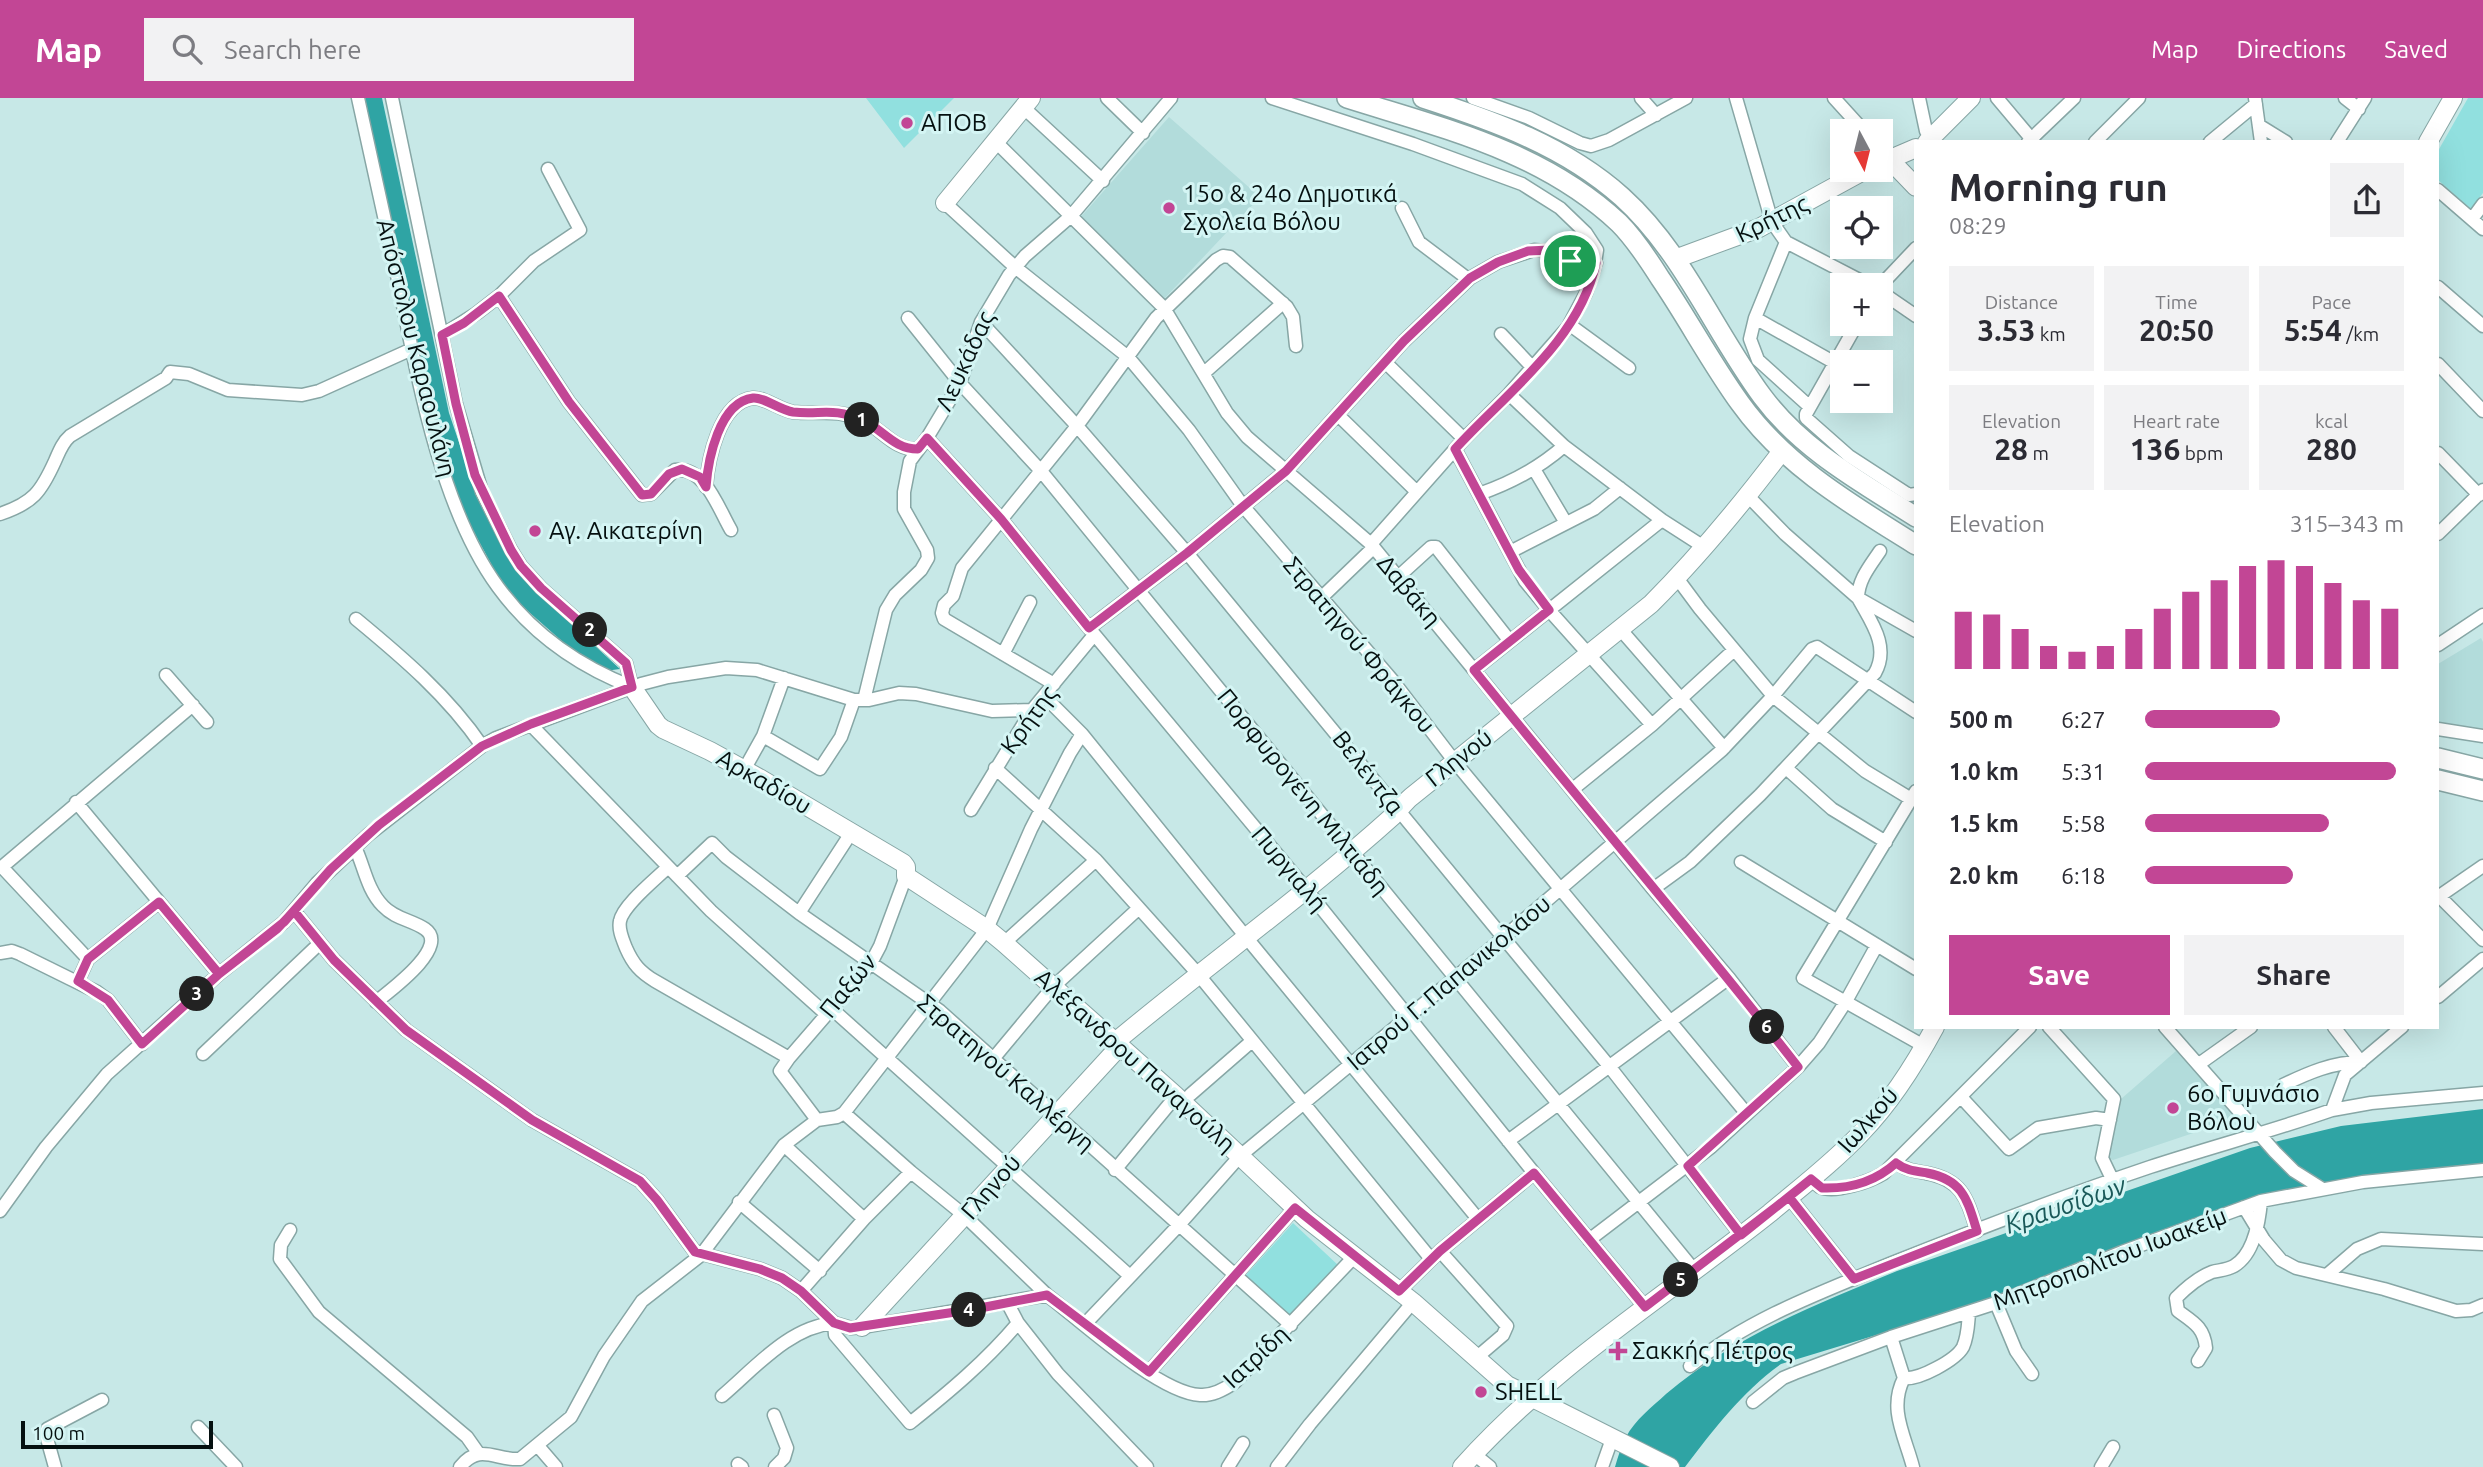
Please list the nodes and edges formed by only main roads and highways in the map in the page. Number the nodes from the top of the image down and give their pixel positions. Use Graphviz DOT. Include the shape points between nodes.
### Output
graph roads {
  1 [pos="1347,98"];
  2 [pos="1423,98"];
  3 [pos="1914,516"];
  4 [pos="1914,544"];
  5 [pos="2439,758"];
  6 [pos="2483,769"];
  7 [pos="2439,780"];
  8 [pos="2483,791"];
  1 -- 4 [label="main road" via="1531,161 1588,197 1644,253 1739,403 1782,452"];
  2 -- 3 [label="main road" via="1525,135 1609,186 1641,215 1675,259 1763,397 1792,430 1840,470"];
  5 -- 6 [label="main road"];
  7 -- 8 [label="main road"];
}
